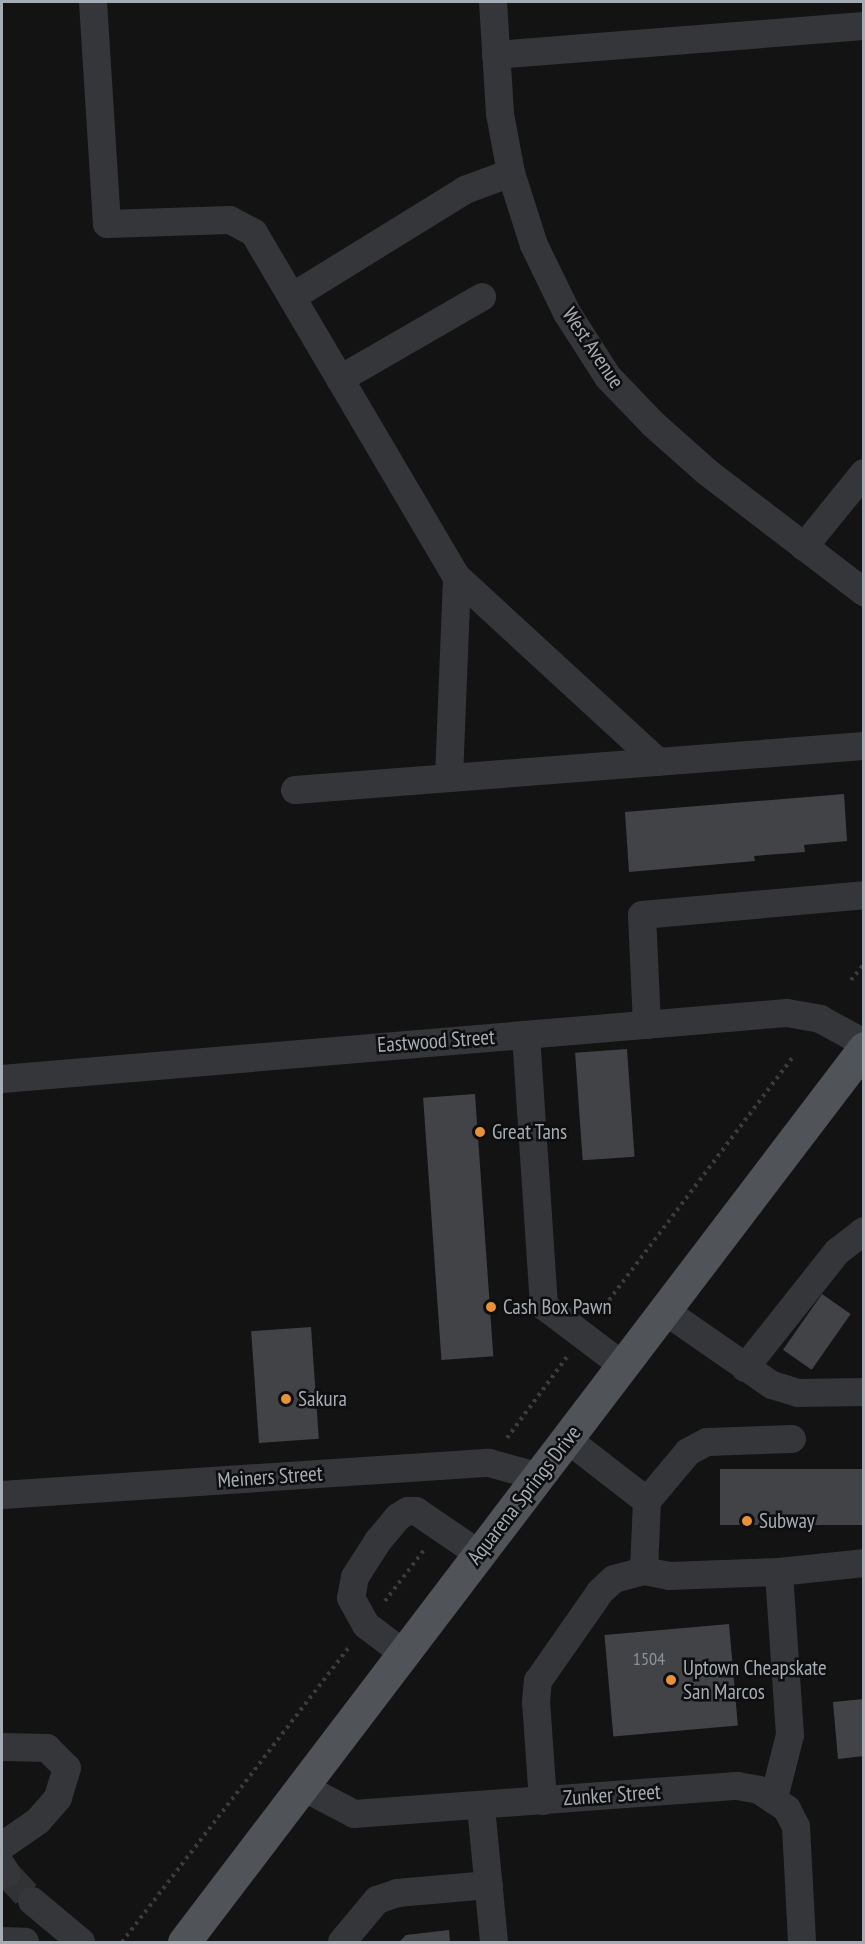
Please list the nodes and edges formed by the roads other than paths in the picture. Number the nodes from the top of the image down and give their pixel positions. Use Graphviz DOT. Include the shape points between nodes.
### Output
graph roads {
  1 [pos="93,2"];
  2 [pos="492,2"];
  3 [pos="864,26"];
  4 [pos="496,56"];
  5 [pos="511,173"];
  6 [pos="292,297"];
  7 [pos="482,297"];
  8 [pos="340,378"];
  9 [pos="864,473"];
  10 [pos="804,547"];
  11 [pos="457,577"];
  12 [pos="864,592"];
  13 [pos="864,746"];
  14 [pos="658,762"];
  15 [pos="449,778"];
  16 [pos="294,790"];
  17 [pos="864,895"];
  18 [pos="647,1025"];
  19 [pos="526,1035"];
  20 [pos="864,1043"];
  21 [pos="864,1048"];
  22 [pos="2,1078"];
  23 [pos="864,1231"];
  24 [pos="665,1311"];
  25 [pos="622,1365"];
  26 [pos="745,1368"];
  27 [pos="864,1392"];
  28 [pos="792,1439"];
  29 [pos="567,1440"];
  30 [pos="396,1469"];
  31 [pos="537,1476"];
  32 [pos="2,1495"];
  33 [pos="648,1501"];
  34 [pos="408,1510"];
  35 [pos="479,1554"];
  36 [pos="864,1563"];
  37 [pos="644,1571"];
  38 [pos="779,1572"];
  39 [pos="403,1653"];
  40 [pos="2,1747"];
  41 [pos="301,1786"];
  42 [pos="774,1797"];
  43 [pos="543,1801"];
  44 [pos="481,1807"];
  45 [pos="2,1846"];
  46 [pos="489,1885"];
  47 [pos="32,1901"];
  48 [pos="2,1941"];
  49 [pos="189,1941"];
  50 [pos="26,1942"];
  51 [pos="81,1942"];
  52 [pos="342,1942"];
  53 [pos="494,1942"];
  54 [pos="802,1942"];
  1 -- 6 [label="street" via="107,224 230,220 254,233"];
  2 -- 4 [label="street, West Avenue"];
  3 -- 4 [label="street"];
  4 -- 5 [label="street, West Avenue"];
  5 -- 6 [label="street" via="465,190"];
  5 -- 10 [label="street, West Avenue" via="534,245 567,313 608,377 707,472"];
  6 -- 8 [label="street"];
  7 -- 8 [label="street"];
  8 -- 11 [label="street"];
  9 -- 10 [label="street"];
  10 -- 12 [label="street, West Avenue"];
  11 -- 14 [label="street"];
  11 -- 15 [label="street"];
  13 -- 14 [label="street"];
  14 -- 15 [label="street"];
  15 -- 16 [label="street"];
  17 -- 18 [label="street" via="642,915"];
  18 -- 19 [label="street, Eastwood Street"];
  18 -- 20 [label="street, Eastwood Street" via="787,1013 820,1019"];
  19 -- 22 [label="street, Eastwood Street"];
  19 -- 25 [label="street" via="544,1306"];
  21 -- 24 [label="main road, Aquarena Springs Drive"];
  23 -- 26 [label="street" via="837,1252"];
  24 -- 25 [label="main road, Aquarena Springs Drive"];
  24 -- 26 [label="street"];
  25 -- 29 [label="main road, Aquarena Springs Drive"];
  26 -- 27 [label="street" via="772,1386 798,1393"];
  28 -- 33 [label="street" via="707,1443 688,1452"];
  29 -- 31 [label="main road, Aquarena Springs Drive"];
  29 -- 33 [label="street"];
  30 -- 31 [label="street, Meiners Street" via="489,1463"];
  30 -- 32 [label="street, Meiners Street"];
  30 -- 34 [label="street"];
  31 -- 35 [label="main road, Aquarena Springs Drive"];
  33 -- 37 [label="street"];
  34 -- 35 [label="street" via="428,1516"];
  34 -- 39 [label="street" via="391,1525 355,1577 351,1598 366,1625"];
  35 -- 39 [label="main road, Aquarena Springs Drive"];
  36 -- 38 [label="street"];
  37 -- 38 [label="street" via="669,1576"];
  37 -- 43 [label="street" via="614,1579 600,1592 538,1681"];
  38 -- 42 [label="street" via="790,1735"];
  39 -- 41 [label="main road, Aquarena Springs Drive"];
  40 -- 45 [label="street" via="47,1748 68,1768 58,1798 38,1821"];
  41 -- 44 [label="street, Zunker Street" via="354,1814"];
  41 -- 49 [label="main road, Aquarena Springs Drive"];
  42 -- 43 [label="street, Zunker Street" via="737,1786"];
  42 -- 54 [label="street" via="796,1827"];
  43 -- 44 [label="street, Zunker Street"];
  44 -- 46 [label="street"];
  46 -- 52 [label="street" via="397,1893 377,1900"];
  46 -- 53 [label="street"];
  47 -- 51 [label="street"];
  48 -- 50 [label="street"];
}
